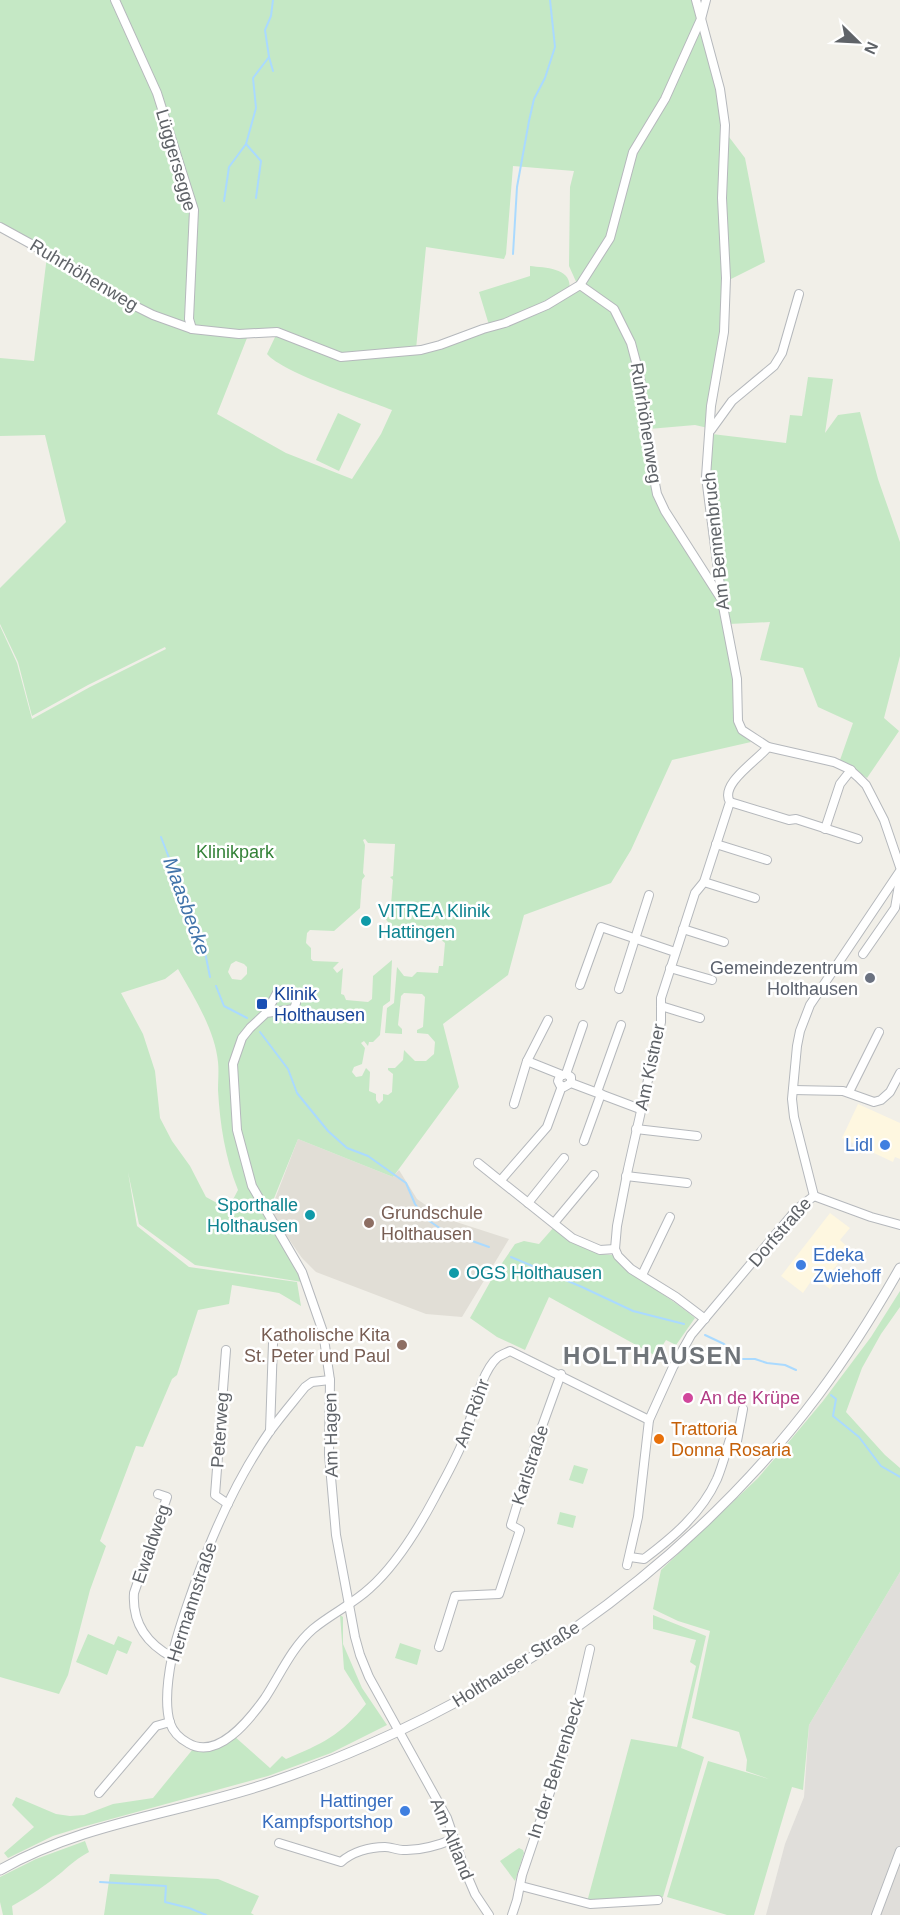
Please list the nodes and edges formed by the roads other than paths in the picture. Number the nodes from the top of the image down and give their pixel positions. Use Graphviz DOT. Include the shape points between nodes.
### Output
graph roads {
  1 [pos="115,0"];
  2 [pos="696,0"];
  3 [pos="706,0"];
  4 [pos="701,19"];
  5 [pos="0,227"];
  6 [pos="580,285"];
  7 [pos="799,294"];
  8 [pos="192,329"];
  9 [pos="711,431"];
  10 [pos="722,601"];
  11 [pos="768,747"];
  12 [pos="851,770"];
  13 [pos="730,802"];
  14 [pos="825,829"];
  15 [pos="858,839"];
  16 [pos="716,844"];
  17 [pos="767,860"];
  18 [pos="900,867"];
  19 [pos="900,872"];
  20 [pos="900,879"];
  21 [pos="704,882"];
  22 [pos="649,895"];
  23 [pos="755,898"];
  24 [pos="683,929"];
  25 [pos="635,938"];
  26 [pos="724,942"];
  27 [pos="675,952"];
  28 [pos="863,954"];
  29 [pos="670,968"];
  30 [pos="712,980"];
  31 [pos="580,985"];
  32 [pos="619,988"];
  33 [pos="661,1006"];
  34 [pos="266,1013"];
  35 [pos="700,1018"];
  36 [pos="548,1020"];
  37 [pos="583,1025"];
  38 [pos="621,1025"];
  39 [pos="879,1032"];
  40 [pos="527,1061"];
  41 [pos="900,1073"];
  42 [pos="564,1074"];
  43 [pos="571,1083"];
  44 [pos="562,1086"];
  45 [pos="793,1090"];
  46 [pos="849,1092"];
  47 [pos="599,1093"];
  48 [pos="514,1104"];
  49 [pos="640,1109"];
  50 [pos="636,1129"];
  51 [pos="697,1136"];
  52 [pos="584,1141"];
  53 [pos="564,1158"];
  54 [pos="478,1162"];
  55 [pos="594,1175"];
  56 [pos="626,1176"];
  57 [pos="501,1180"];
  58 [pos="687,1183"];
  59 [pos="814,1196"];
  60 [pos="528,1203"];
  61 [pos="670,1217"];
  62 [pos="554,1223"];
  63 [pos="900,1224"];
  64 [pos="615,1250"];
  65 [pos="900,1268"];
  66 [pos="642,1275"];
  67 [pos="705,1318"];
  68 [pos="273,1343"];
  69 [pos="226,1350"];
  70 [pos="561,1374"];
  71 [pos="330,1380"];
  72 [pos="743,1409"];
  73 [pos="649,1420"];
  74 [pos="270,1431"];
  75 [pos="158,1494"];
  76 [pos="228,1504"];
  77 [pos="349,1603"];
  78 [pos="439,1647"];
  79 [pos="590,1649"];
  80 [pos="172,1657"];
  81 [pos="170,1722"];
  82 [pos="398,1732"];
  83 [pos="99,1793"];
  84 [pos="454,1839"];
  85 [pos="279,1843"];
  86 [pos="900,1853"];
  87 [pos="0,1870"];
  88 [pos="520,1886"];
  89 [pos="658,1900"];
  90 [pos="489,1915"];
  91 [pos="512,1915"];
  92 [pos="876,1915"];
  1 -- 8 [label="street, Lüggersegge" via="157,93 194,210 189,319"];
  2 -- 4 [label="street, Am Bennenbruch"];
  3 -- 4 [label="street, Ruhrhöhenweg"];
  4 -- 6 [label="street, Ruhrhöhenweg" via="665,99 633,152 610,238"];
  4 -- 9 [label="street, Am Bennenbruch" via="720,89 725,125 724,332 711,406"];
  5 -- 8 [label="street, Ruhrhöhenweg" via="115,296"];
  6 -- 8 [label="street, Ruhrhöhenweg" via="505,324 421,350 341,357 276,332 238,334"];
  6 -- 10 [label="street, Ruhrhöhenweg" via="614,309 632,343 657,494"];
  7 -- 9 [label="street" via="774,366 732,400"];
  9 -- 10 [label="street, Am Bennenbruch" via="706,477"];
  10 -- 11 [label="street, Am Bennenbruch" via="737,680 738,721 742,730"];
  11 -- 12 [label="street, Am Bennenbruch" via="834,762"];
  11 -- 13 [label="street, Am Kistner" via="730,787"];
  12 -- 14 [label="street" via="840,784"];
  12 -- 18 [label="street, Am Bennenbruch" via="866,785 880,811"];
  13 -- 14 [label="street"];
  13 -- 16 [label="street, Am Kistner"];
  14 -- 15 [label="street"];
  16 -- 17 [label="street"];
  16 -- 21 [label="street, Am Kistner"];
  19 -- 45 [label="street, Dorfstraße" via="810,1005 796,1046"];
  20 -- 28 [label="street" via="895,908"];
  21 -- 23 [label="street"];
  21 -- 24 [label="street, Am Kistner" via="695,893"];
  22 -- 25 [label="street"];
  24 -- 26 [label="street"];
  24 -- 27 [label="street, Am Kistner"];
  25 -- 27 [label="street"];
  25 -- 31 [label="street" via="601,927"];
  25 -- 32 [label="street"];
  27 -- 29 [label="street, Am Kistner"];
  29 -- 30 [label="street"];
  29 -- 33 [label="street, Am Kistner"];
  33 -- 35 [label="street, Am Kistner"];
  33 -- 49 [label="street, Am Kistner" via="661,1022"];
  34 -- 71 [label="street, Am Hagen" via="242,1038 233,1064 237,1130 252,1186 302,1272 323,1332"];
  36 -- 40 [label="street"];
  37 -- 42 [label="street"];
  38 -- 47 [label="street"];
  39 -- 46 [label="street"];
  40 -- 42 [label="street"];
  40 -- 48 [label="street"];
  41 -- 46 [label="street" via="881,1100 870,1101"];
  42 -- 43 [label="street"];
  42 -- 44 [label="street" via="558,1081"];
  43 -- 44 [label="street"];
  43 -- 47 [label="street"];
  44 -- 57 [label="street" via="547,1127"];
  45 -- 46 [label="street"];
  45 -- 59 [label="street, Dorfstraße" via="794,1117"];
  47 -- 49 [label="street"];
  47 -- 52 [label="street"];
  49 -- 50 [label="street, Am Kistner"];
  50 -- 51 [label="street, Am Kistner"];
  50 -- 56 [label="street, Am Kistner"];
  53 -- 60 [label="street"];
  54 -- 57 [label="street"];
  55 -- 62 [label="street"];
  56 -- 58 [label="street"];
  56 -- 64 [label="street, Am Kistner"];
  57 -- 60 [label="street"];
  59 -- 63 [label="street"];
  59 -- 67 [label="street, Dorfstraße" via="797,1209"];
  60 -- 62 [label="street"];
  61 -- 66 [label="street"];
  62 -- 64 [label="street" via="587,1246"];
  64 -- 66 [label="street" via="631,1269"];
  65 -- 82 [label="street, Holthauser Straße" via="816,1397 736,1490 672,1552 599,1612 540,1653"];
  66 -- 67 [label="street"];
  67 -- 73 [label="street, Dorfstraße" via="673,1367"];
  68 -- 74 [label="street"];
  69 -- 76 [label="street, Peterweg" via="215,1495"];
  70 -- 73 [label="street, Am Röhr"];
  70 -- 77 [label="street, Am Röhr" via="510,1351 497,1357 488,1369 464,1437 427,1513 372,1587"];
  70 -- 78 [label="street, Karlstraße" via="510,1525 520,1530 499,1594 455,1596"];
  71 -- 74 [label="street, Hermannstraße" via="305,1387"];
  71 -- 77 [label="street, Am Hagen" via="329,1454 336,1535"];
  72 -- 73 [label="street, Dorfstraße" via="737,1441 730,1439 717,1479 696,1515 644,1559 628,1561"];
  74 -- 76 [label="street, Hermannstraße"];
  75 -- 80 [label="street, Ewaldweg" via="167,1497 133,1605 135,1618 149,1640"];
  76 -- 80 [label="street, Hermannstraße" via="205,1556"];
  77 -- 81 [label="street" via="313,1629 296,1648 260,1704 230,1737 218,1744 193,1746 178,1737"];
  77 -- 82 [label="street, Am Hagen" via="360,1655"];
  79 -- 88 [label="street, In der Behrenbeck" via="572,1727"];
  80 -- 81 [label="street, Hermannstraße"];
  81 -- 83 [label="street" via="156,1726"];
  82 -- 84 [label="street, Am Altland" via="447,1818"];
  82 -- 87 [label="street, Holthauser Straße" via="271,1783 77,1836"];
  84 -- 85 [label="street" via="403,1850 364,1850 341,1862"];
  84 -- 90 [label="street, Am Altland" via="475,1894"];
  86 -- 92 [label="street"];
  88 -- 89 [label="street" via="590,1904"];
  88 -- 91 [label="street, In der Behrenbeck"];
}
